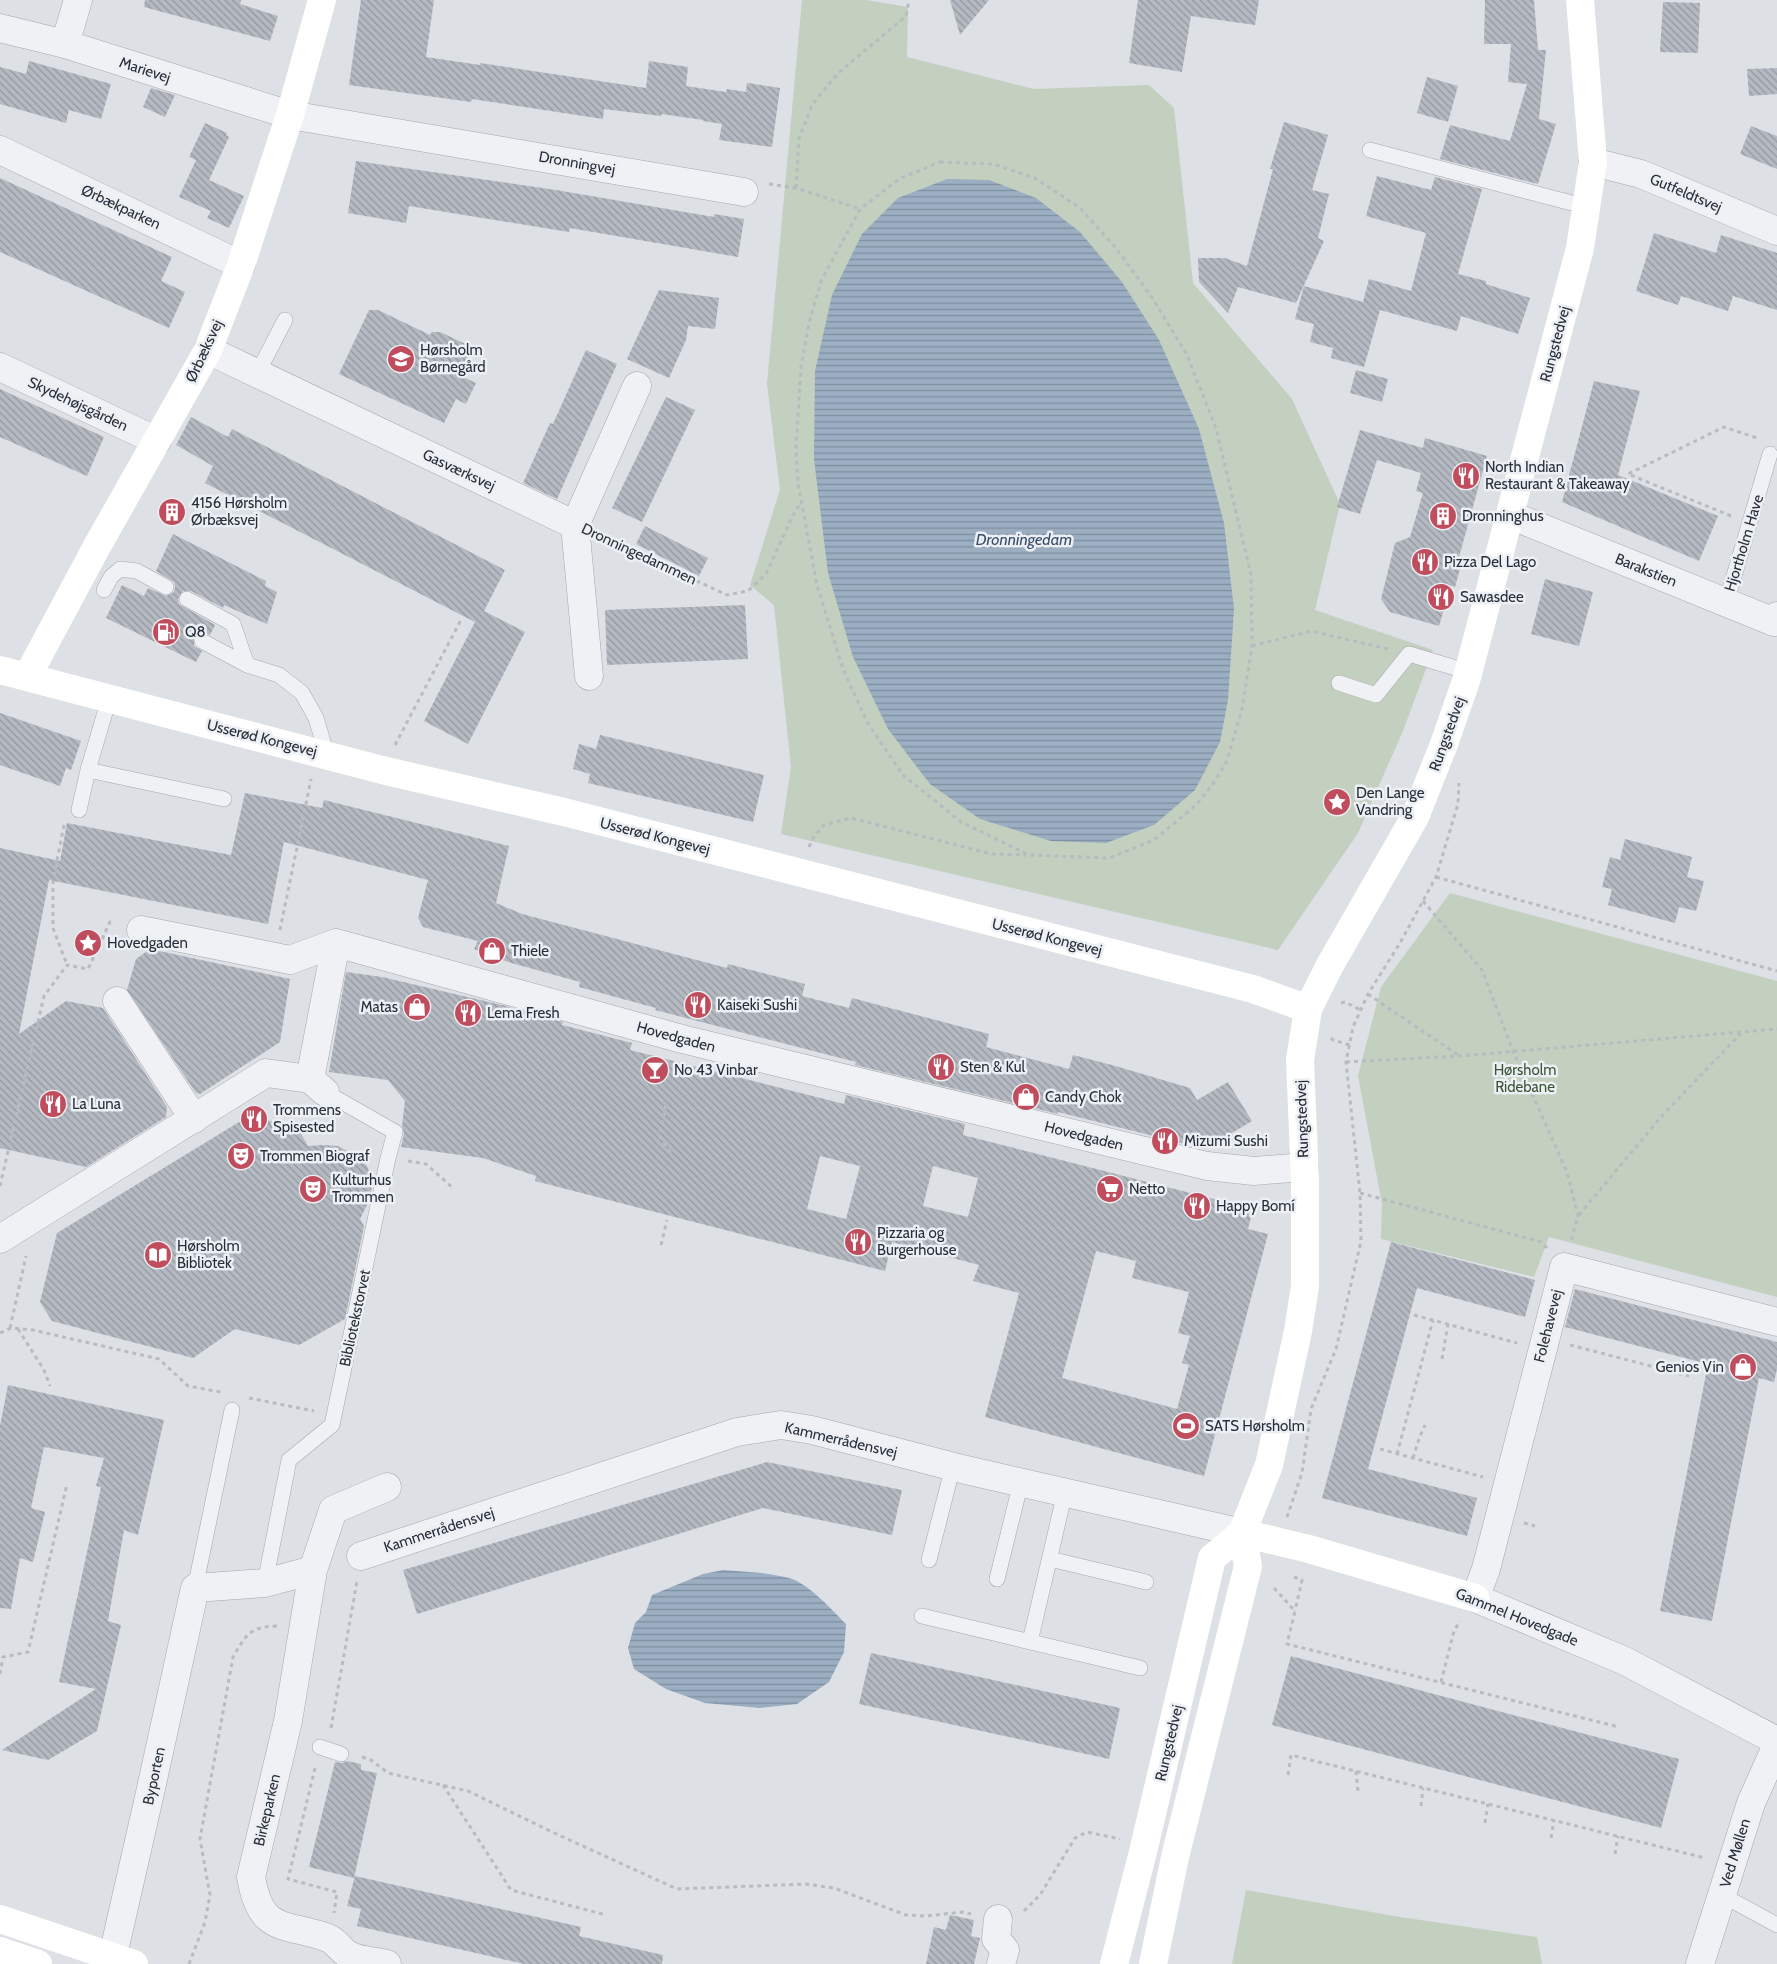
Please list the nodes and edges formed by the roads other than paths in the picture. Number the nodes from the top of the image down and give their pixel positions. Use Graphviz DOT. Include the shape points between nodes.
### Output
graph roads {
  1 [pos="78,0"];
  2 [pos="322,0"];
  3 [pos="1580,0"];
  4 [pos="0,28"];
  5 [pos="65,44"];
  6 [pos="290,115"];
  7 [pos="0,150"];
  8 [pos="1370,150"];
  9 [pos="1593,162"];
  10 [pos="744,192"];
  11 [pos="1587,207"];
  12 [pos="1777,231"];
  13 [pos="241,264"];
  14 [pos="285,320"];
  15 [pos="208,350"];
  16 [pos="0,367"];
  17 [pos="257,374"];
  18 [pos="637,386"];
  19 [pos="157,442"];
  20 [pos="1770,454"];
  21 [pos="1510,515"];
  22 [pos="575,524"];
  23 [pos="80,577"];
  24 [pos="166,587"];
  25 [pos="187,599"];
  26 [pos="1726,603"];
  27 [pos="1776,620"];
  28 [pos="202,641"];
  29 [pos="247,665"];
  30 [pos="0,670"];
  31 [pos="1469,672"];
  32 [pos="589,676"];
  33 [pos="27,677"];
  34 [pos="1339,683"];
  35 [pos="109,699"];
  36 [pos="322,753"];
  37 [pos="88,770"];
  38 [pos="224,799"];
  39 [pos="79,810"];
  40 [pos="141,930"];
  41 [pos="336,943"];
  42 [pos="117,1001"];
  43 [pos="1308,1009"];
  44 [pos="318,1085"];
  45 [pos="194,1119"];
  46 [pos="1304,1167"];
  47 [pos="0,1239"];
  48 [pos="1777,1322"];
  49 [pos="232,1410"];
  50 [pos="952,1466"];
  51 [pos="1021,1482"];
  52 [pos="387,1487"];
  53 [pos="1065,1492"];
  54 [pos="1242,1534"];
  55 [pos="361,1556"];
  56 [pos="1050,1559"];
  57 [pos="929,1560"];
  58 [pos="313,1570"];
  59 [pos="997,1579"];
  60 [pos="1146,1582"];
  61 [pos="265,1583"];
  62 [pos="195,1588"];
  63 [pos="1475,1598"];
  64 [pos="922,1616"];
  65 [pos="1030,1642"];
  66 [pos="1140,1668"];
  67 [pos="1170,1738"];
  68 [pos="1777,1743"];
  69 [pos="320,1747"];
  70 [pos="342,1754"];
  71 [pos="1722,1895"];
  72 [pos="0,1918"];
  73 [pos="998,1919"];
  74 [pos="1777,1925"];
  75 [pos="0,1951"];
  76 [pos="119,1961"];
  77 [pos="38,1964"];
  78 [pos="387,1964"];
  79 [pos="1001,1964"];
  80 [pos="1114,1964"];
  81 [pos="1127,1964"];
  82 [pos="1153,1964"];
  83 [pos="1700,1964"];
  1 -- 5 [label="street"];
  2 -- 6 [label="main road, Ørbæksvej"];
  3 -- 9 [label="main road, Rungstedvej"];
  4 -- 5 [label="street, Marievej"];
  5 -- 6 [label="street, Marievej"];
  6 -- 10 [label="street, Dronningvej"];
  6 -- 13 [label="main road, Ørbæksvej"];
  7 -- 13 [label="street, Ørbækparken"];
  8 -- 11 [label="lane"];
  9 -- 11 [label="main road, Rungstedvej"];
  9 -- 12 [label="street, Gutfeldtsvej" via="1641,174"];
  11 -- 21 [label="main road, Rungstedvej" via="1580,248"];
  13 -- 15 [label="main road, Ørbæksvej"];
  14 -- 17 [label="lane"];
  15 -- 17 [label="street, Gasværksvej"];
  15 -- 19 [label="main road, Ørbæksvej"];
  16 -- 19 [label="street, Skydehøjsgården"];
  17 -- 22 [label="street, Gasværksvej"];
  18 -- 22 [label="street"];
  19 -- 23 [label="main road, Ørbæksvej"];
  20 -- 26 [label="lane, Hjortholm Have"];
  21 -- 26 [label="street, Barakstien"];
  21 -- 31 [label="main road, Rungstedvej"];
  22 -- 32 [label="street, Dronningedammen"];
  23 -- 24 [label="lane" via="107,592 111,576 120,569 137,571"];
  23 -- 33 [label="main road, Ørbæksvej"];
  25 -- 29 [label="lane" via="233,624"];
  26 -- 27 [label="street, Barakstien"];
  28 -- 29 [label="lane"];
  29 -- 36 [label="lane" via="279,675 302,693 316,718"];
  30 -- 33 [label="main road, Usserød Kongevej"];
  31 -- 34 [label="lane" via="1408,654 1376,695"];
  31 -- 43 [label="main road, Rungstedvej" via="1416,816"];
  33 -- 35 [label="main road, Usserød Kongevej"];
  35 -- 36 [label="main road, Usserød Kongevej"];
  35 -- 37 [label="lane"];
  36 -- 43 [label="main road, Usserød Kongevej" via="1253,989"];
  37 -- 38 [label="lane"];
  37 -- 39 [label="lane"];
  40 -- 41 [label="street" via="290,960"];
  41 -- 44 [label="street"];
  41 -- 46 [label="street, Hovedgaden" via="682,1039 1207,1166 1254,1171"];
  42 -- 45 [label="street"];
  43 -- 46 [label="main road, Rungstedvej" via="1300,1060"];
  44 -- 45 [label="street, Bibliotekstorvet" via="266,1073"];
  44 -- 61 [label="lane, Bibliotekstorvet" via="395,1132 332,1425 289,1460"];
  45 -- 47 [label="street, Bibliotekstorvet"];
  46 -- 54 [label="main road, Rungstedvej" via="1305,1286 1298,1331 1269,1465"];
  48 -- 63 [label="street, Folehavevej" via="1564,1267 1486,1569"];
  49 -- 62 [label="lane"];
  50 -- 51 [label="street, Kammerrådensvej"];
  50 -- 55 [label="street, Kammerrådensvej" via="781,1425 737,1432"];
  50 -- 57 [label="lane"];
  51 -- 53 [label="street, Kammerrådensvej"];
  51 -- 59 [label="lane"];
  52 -- 58 [label="street" via="333,1510"];
  53 -- 54 [label="street, Kammerrådensvej"];
  53 -- 56 [label="lane"];
  54 -- 63 [label="main road, Gammel Hovedgade" via="1309,1549"];
  54 -- 67 [label="main road, Rungstedvej" via="1212,1558"];
  54 -- 82 [label="main road" via="1248,1566 1175,1858"];
  56 -- 60 [label="lane"];
  56 -- 65 [label="lane"];
  58 -- 61 [label="street"];
  58 -- 78 [label="street, Birkeparken" via="288,1721 252,1877 255,1896 264,1913 278,1925 330,1939 350,1955"];
  61 -- 62 [label="street"];
  62 -- 76 [label="street, Byporten"];
  63 -- 68 [label="street, Gammel Hovedgade" via="1625,1661"];
  64 -- 65 [label="lane"];
  65 -- 66 [label="lane"];
  67 -- 80 [label="main road, Rungstedvej"];
  67 -- 81 [label="main road" via="1166,1801"];
  68 -- 71 [label="street, Ved Møllen" via="1751,1803"];
  69 -- 70 [label="lane"];
  71 -- 74 [label="lane"];
  71 -- 83 [label="street, Ved Møllen"];
  72 -- 76 [label="main road"];
  73 -- 79 [label="street" via="996,1939 1005,1950"];
  75 -- 77 [label="main road"];
}
